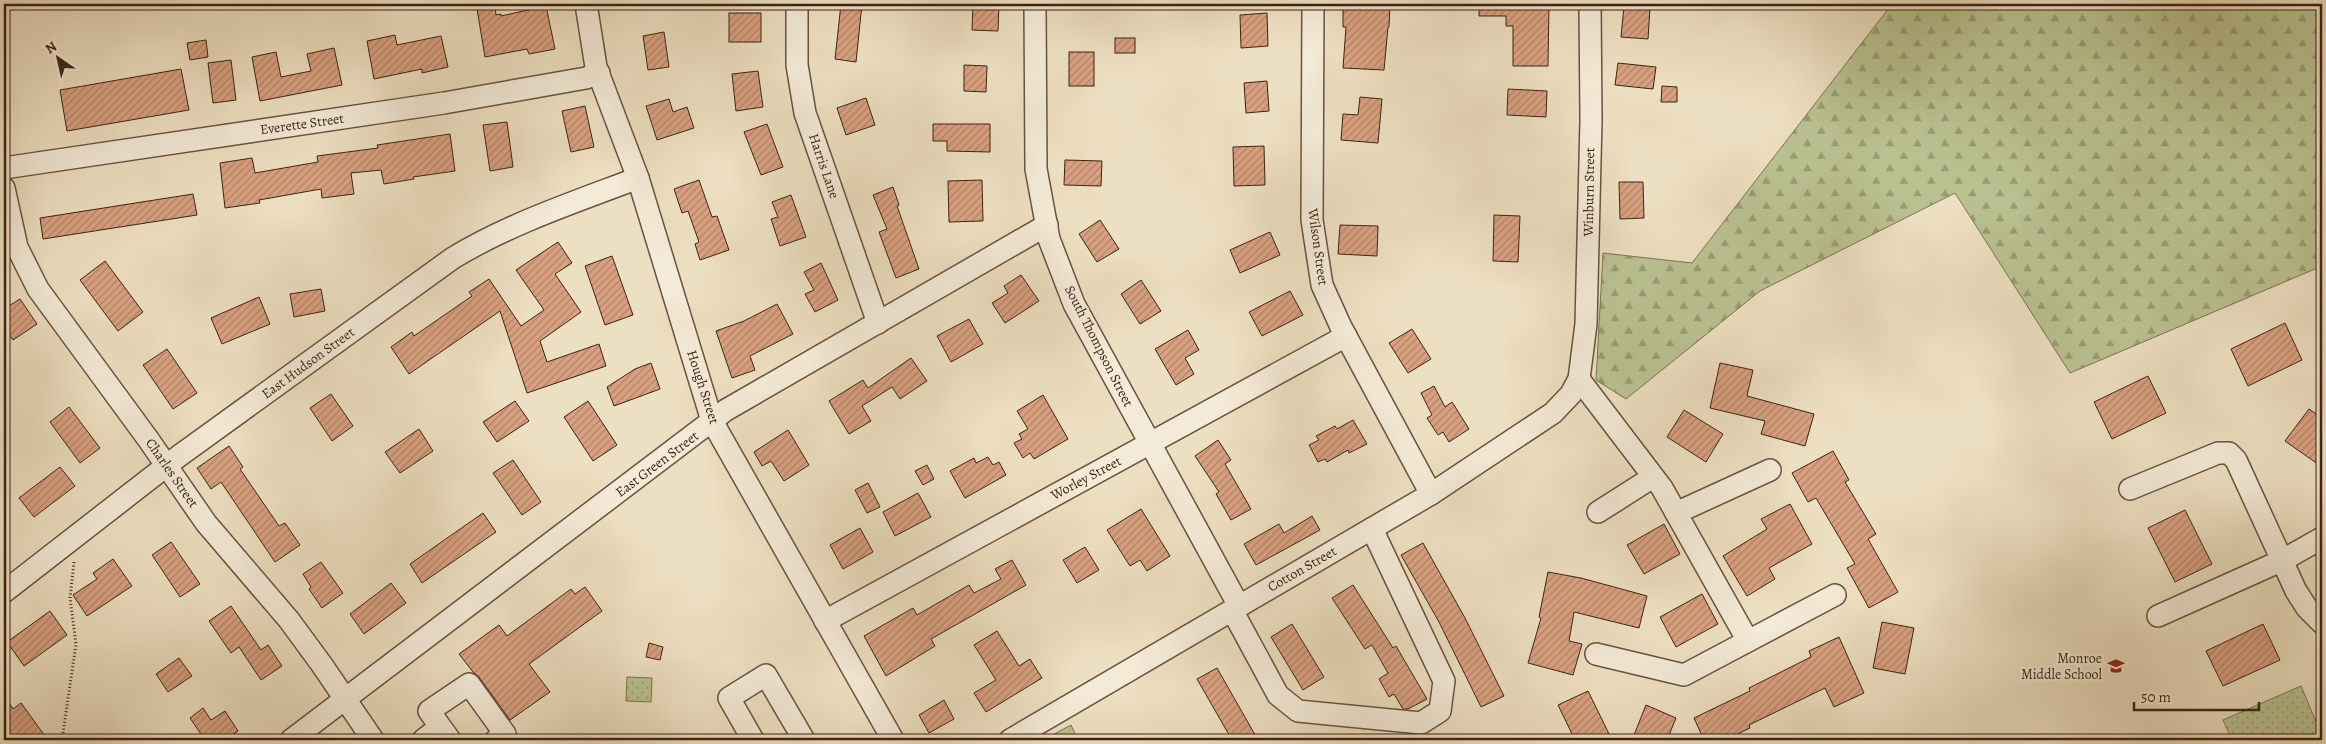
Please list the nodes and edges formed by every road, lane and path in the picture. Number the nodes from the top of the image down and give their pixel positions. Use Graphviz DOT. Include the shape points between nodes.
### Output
graph roads {
  1 [pos="586,4"];
  2 [pos="797,4"];
  3 [pos="1034,4"];
  4 [pos="1313,4"];
  5 [pos="1590,4"];
  6 [pos="599,73"];
  7 [pos="4,168"];
  8 [pos="638,178"];
  9 [pos="4,188"];
  10 [pos="1047,226"];
  11 [pos="10,250"];
  12 [pos="878,323"];
  13 [pos="1346,336"];
  14 [pos="1579,379"];
  15 [pos="712,421"];
  16 [pos="1151,443"];
  17 [pos="167,467"];
  18 [pos="1770,470"];
  19 [pos="1653,477"];
  20 [pos="2130,489"];
  21 [pos="1432,494"];
  22 [pos="1598,512"];
  23 [pos="1676,513"];
  24 [pos="1372,529"];
  25 [pos="78,536"];
  26 [pos="2322,538"];
  27 [pos="2284,560"];
  28 [pos="4,592"];
  29 [pos="1835,595"];
  30 [pos="1235,608"];
  31 [pos="2158,616"];
  32 [pos="825,621"];
  33 [pos="2322,623"];
  34 [pos="1748,641"];
  35 [pos="1596,654"];
  36 [pos="346,700"];
  37 [pos="445,734"];
  38 [pos="62,740"];
  39 [pos="291,740"];
  40 [pos="373,740"];
  41 [pos="423,740"];
  42 [pos="496,740"];
  43 [pos="754,740"];
  44 [pos="804,740"];
  45 [pos="893,740"];
  46 [pos="1010,740"];
  1 -- 6 [label="street, Hough Street"];
  2 -- 12 [label="street, Harris Lane" via="797,65 805,113"];
  3 -- 10 [label="street, South Thompson Street" via="1036,169"];
  4 -- 13 [label="street, Wilson Street" via="1312,220 1322,285"];
  5 -- 14 [label="street, Winburn Street" via="1586,324"];
  6 -- 7 [label="street, Everette Street" via="444,103"];
  6 -- 8 [label="street, Hough Street"];
  8 -- 15 [label="street, Hough Street"];
  8 -- 17 [label="street, East Hudson Street" via="479,242"];
  9 -- 11 [label="street, Charles Street"];
  10 -- 12 [label="street, East Green Street"];
  10 -- 16 [label="street, South Thompson Street" via="1074,304"];
  11 -- 17 [label="street, Charles Street"];
  12 -- 15 [label="street, East Green Street"];
  13 -- 16 [label="street, Worley Street"];
  13 -- 21 [label="street, Wilson Street"];
  14 -- 19 [label="street"];
  14 -- 21 [label="street, Cotton Street" via="1571,394 1553,413"];
  15 -- 32 [label="street, Hough Street"];
  15 -- 36 [label="street, East Green Street"];
  16 -- 30 [label="street, South Thompson Street"];
  16 -- 32 [label="street, Worley Street"];
  17 -- 25 [label="street, East Hudson Street"];
  17 -- 36 [label="street, Charles Street" via="206,523 289,620"];
  18 -- 23 [label="street"];
  19 -- 22 [label="street"];
  19 -- 23 [label="street"];
  20 -- 27 [label="street" via="2218,453 2229,453 2236,460"];
  21 -- 24 [label="street, Cotton Street"];
  23 -- 34 [label="street"];
  24 -- 30 [label="street, Cotton Street"];
  24 -- 30 [label="street, South Thompson Street" via="1444,682 1440,710 1421,723 1298,711 1278,695"];
  25 -- 28 [label="street, East Hudson Street"];
  25 -- 38 [label="path" via="70,598 76,644"];
  26 -- 27 [label="street"];
  27 -- 31 [label="street"];
  27 -- 33 [label="street" via="2296,591"];
  29 -- 34 [label="street"];
  30 -- 46 [label="street, Cotton Street"];
  32 -- 45 [label="street, Hough Street"];
  34 -- 35 [label="street" via="1684,675"];
  36 -- 39 [label="street, East Green Street"];
  36 -- 40 [label="street, Charles Street"];
  37 -- 41 [label="street"];
  37 -- 42 [label="street" via="429,711 469,684 505,734"];
  43 -- 44 [label="street" via="729,698 766,675"];
}
